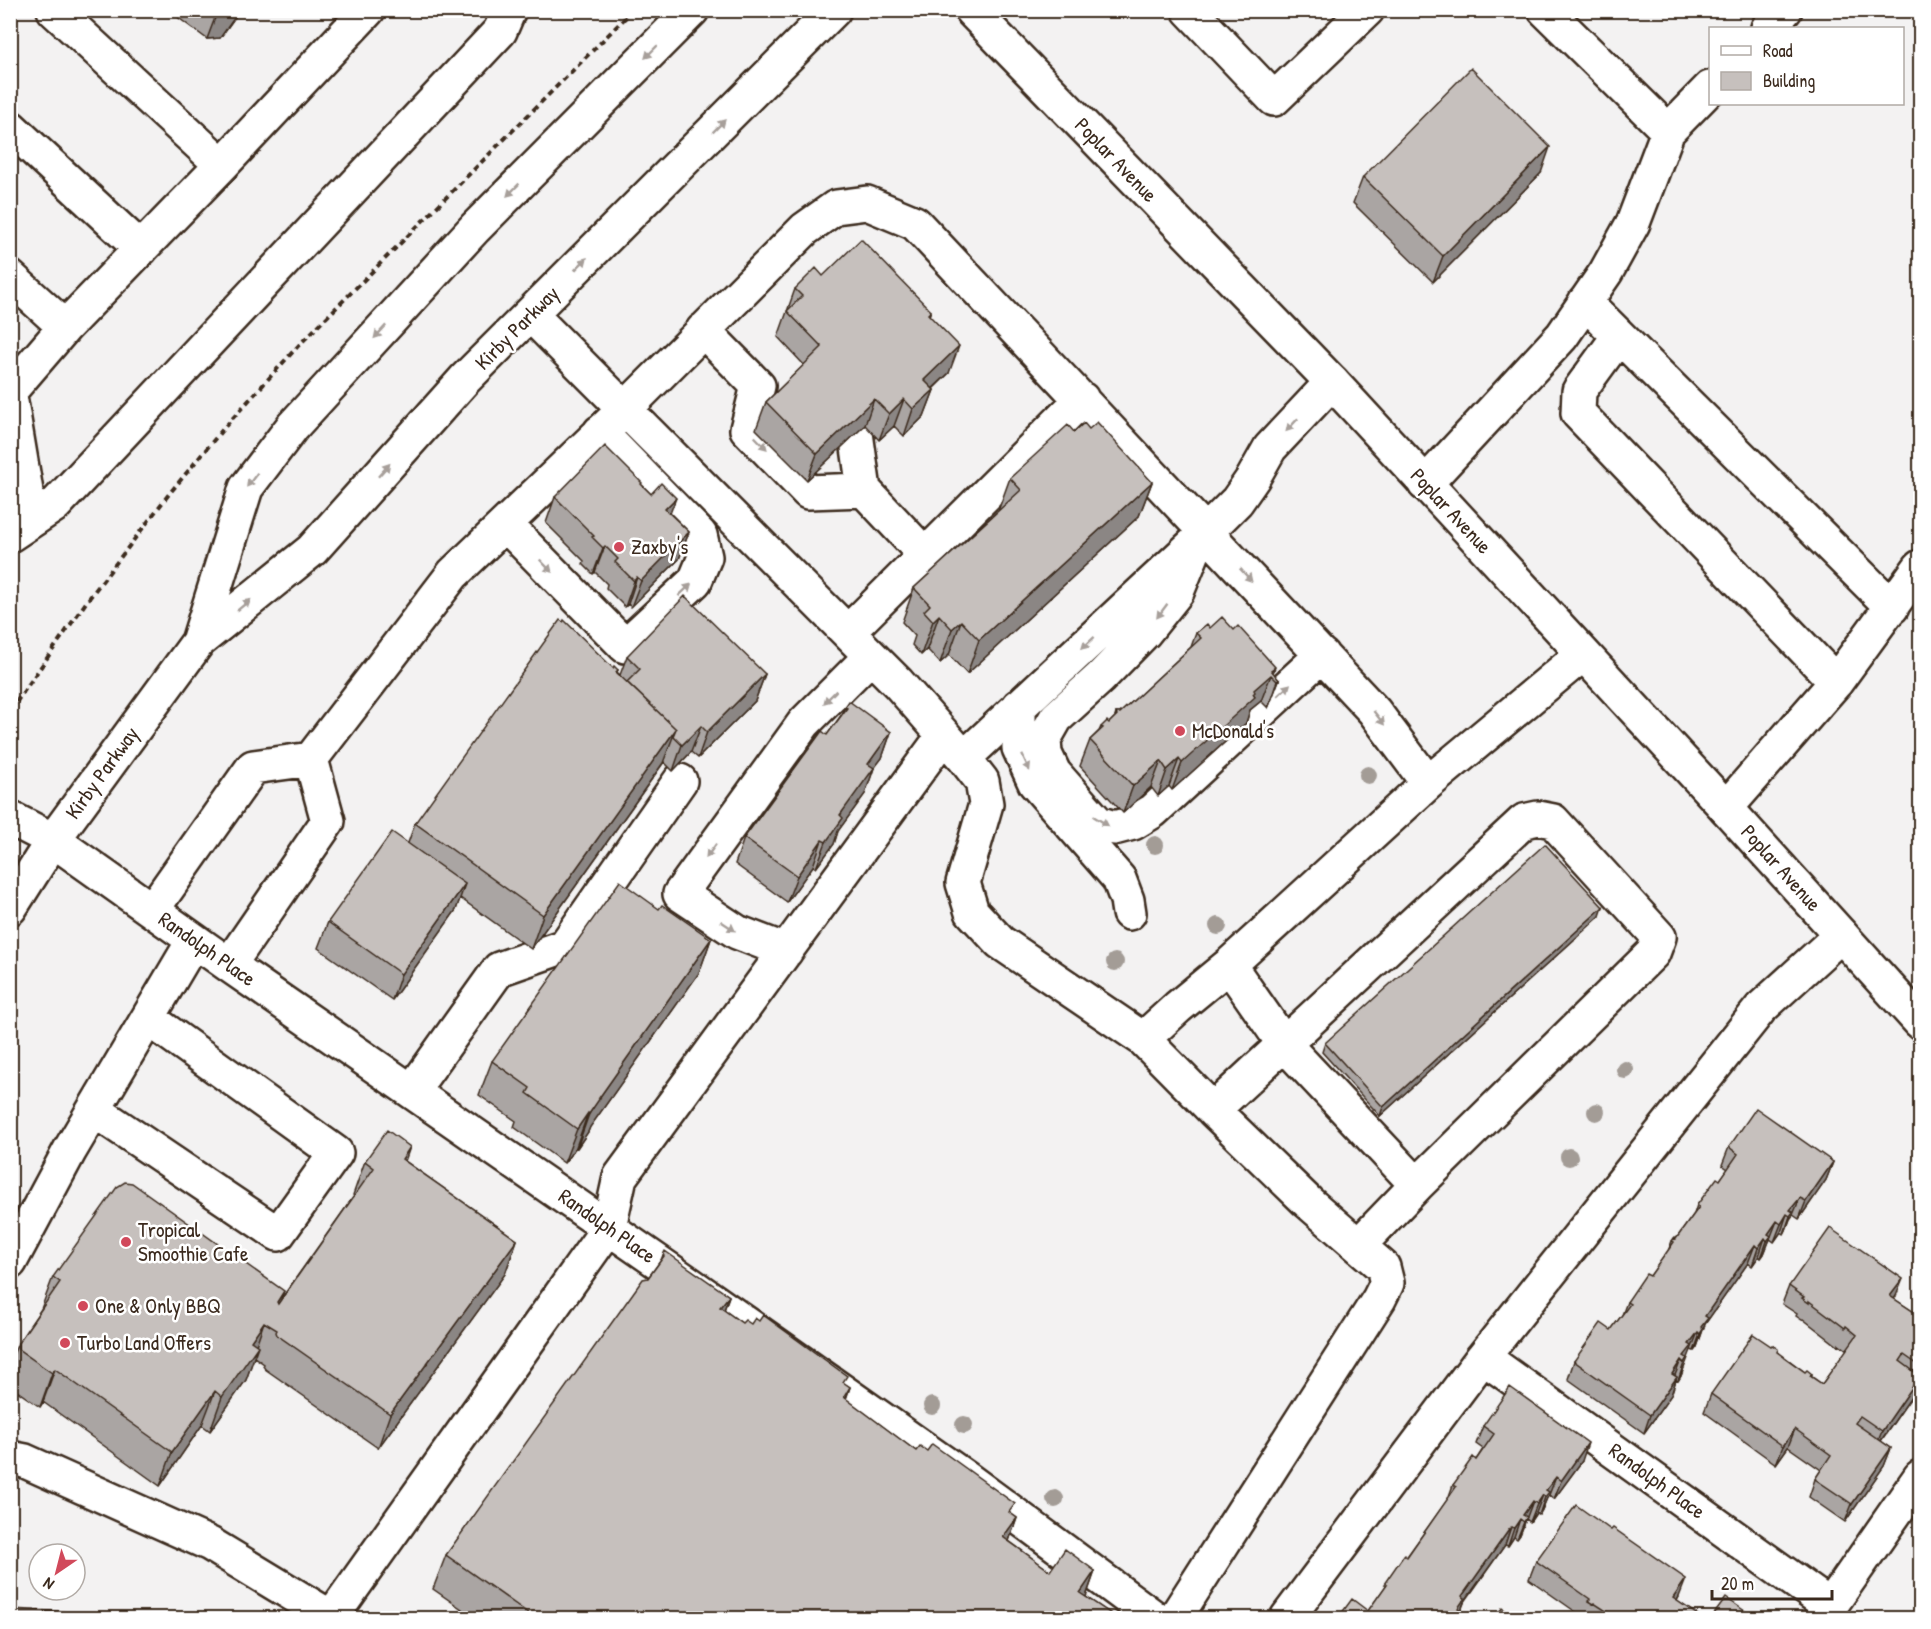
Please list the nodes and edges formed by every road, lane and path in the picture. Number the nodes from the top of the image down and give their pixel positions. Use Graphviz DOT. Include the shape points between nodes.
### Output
graph roads {
  1 [pos="54,10"];
  2 [pos="368,10"];
  3 [pos="509,10"];
  4 [pos="692,10"];
  5 [pos="834,10"];
  6 [pos="971,10"];
  7 [pos="1189,10"];
  8 [pos="1367,10"];
  9 [pos="1545,10"];
  10 [pos="1785,10"];
  11 [pos="1769,27"];
  12 [pos="1709,88"];
  13 [pos="10,128"];
  14 [pos="1668,131"];
  15 [pos="222,165"];
  16 [pos="141,249"];
  17 [pos="10,277"];
  18 [pos="1585,302"];
  19 [pos="531,315"];
  20 [pos="65,327"];
  21 [pos="703,330"];
  22 [pos="1619,336"];
  23 [pos="1332,382"];
  24 [pos="10,391"];
  25 [pos="10,396"];
  26 [pos="1082,399"];
  27 [pos="625,409"];
  28 [pos="600,432"];
  29 [pos="1425,484"];
  30 [pos="864,490"];
  31 [pos="505,524"];
  32 [pos="21,528"];
  33 [pos="1202,536"];
  34 [pos="925,555"];
  35 [pos="1920,567"];
  36 [pos="1892,607"];
  37 [pos="848,632"];
  38 [pos="198,642"];
  39 [pos="1583,654"];
  40 [pos="1322,655"];
  41 [pos="871,656"];
  42 [pos="1836,682"];
  43 [pos="1019,706"];
  44 [pos="954,747"];
  45 [pos="311,759"];
  46 [pos="680,782"];
  47 [pos="1428,783"];
  48 [pos="1726,808"];
  49 [pos="10,818"];
  50 [pos="53,840"];
  51 [pos="10,908"];
  52 [pos="152,910"];
  53 [pos="1129,913"];
  54 [pos="1841,935"];
  55 [pos="194,940"];
  56 [pos="786,951"];
  57 [pos="229,965"];
  58 [pos="1229,965"];
  59 [pos="148,1018"];
  60 [pos="1920,1022"];
  61 [pos="1143,1039"];
  62 [pos="1284,1044"];
  63 [pos="412,1091"];
  64 [pos="94,1110"];
  65 [pos="1213,1110"];
  66 [pos="1417,1185"];
  67 [pos="609,1227"];
  68 [pos="1359,1245"];
  69 [pos="10,1262"];
  70 [pos="1483,1358"];
  71 [pos="10,1458"];
  72 [pos="1920,1477"];
  73 [pos="1826,1612"];
  74 [pos="331,1618"];
  75 [pos="1155,1618"];
  76 [pos="1175,1618"];
  77 [pos="1287,1618"];
  1 -- 15 [label="main road"];
  2 -- 15 [label="main road"];
  3 -- 32 [label="main road" via="500,31 55,505"];
  4 -- 38 [label="main road, Kirby Parkway, one-way" via="475,228 293,426 246,488"];
  19 -- 5 [label="main road, Kirby Parkway, one-way"];
  6 -- 23 [label="main road, Poplar Avenue"];
  7 -- 8 [label="main road" via="1274,99"];
  9 -- 14 [label="main road"];
  10 -- 11 [label="main road"];
  12 -- 14 [label="main road"];
  13 -- 16 [label="main road"];
  14 -- 18 [label="main road" via="1633,223"];
  15 -- 16 [label="main road"];
  16 -- 20 [label="main road"];
  17 -- 20 [label="main road"];
  18 -- 22 [label="main road"];
  18 -- 29 [label="main road" via="1562,336"];
  19 -- 27 [label="main road"];
  38 -- 19 [label="main road, Kirby Parkway, one-way" via="312,550 465,379"];
  20 -- 24 [label="main road"];
  21 -- 26 [label="main road" via="805,229 836,207 867,203 915,224"];
  21 -- 27 [label="main road"];
  21 -- 30 [label="main road, one-way" via="776,394 747,429 808,492"];
  22 -- 36 [label="main road"];
  22 -- 42 [label="main road" via="1579,391 1578,413"];
  23 -- 29 [label="main road, Poplar Avenue"];
  23 -- 33 [label="main road, one-way" via="1270,448 1237,501"];
  25 -- 32 [label="main road"];
  26 -- 33 [label="main road"];
  26 -- 34 [label="main road"];
  27 -- 28 [label="main road"];
  27 -- 37 [label="main road"];
  28 -- 31 [label="main road"];
  31 -- 28 [label="main road, one-way" via="624,646 695,581 705,557 700,535"];
  29 -- 39 [label="main road, Poplar Avenue"];
  30 -- 30 [label="main road" via="840,449"];
  30 -- 34 [label="main road"];
  31 -- 45 [label="main road" via="453,574"];
  33 -- 40 [label="main road, one-way"];
  33 -- 40 [label="main road, one-way" via="1176,592 1152,624 1056,718 1044,739 1054,773 1098,823 1114,828 1133,823 1153,811"];
  33 -- 43 [label="main road, one-way"];
  34 -- 37 [label="main road"];
  35 -- 36 [label="main road"];
  36 -- 42 [label="main road"];
  37 -- 41 [label="main road"];
  38 -- 50 [label="main road, Kirby Parkway"];
  39 -- 47 [label="main road"];
  39 -- 48 [label="main road, Poplar Avenue"];
  40 -- 47 [label="main road, one-way" via="1374,711"];
  41 -- 44 [label="main road"];
  41 -- 56 [label="main road, one-way" via="804,723 680,894 736,932"];
  42 -- 48 [label="main road"];
  43 -- 44 [label="main road"];
  43 -- 53 [label="main road, one-way" via="1019,748 1035,783 1119,879"];
  44 -- 56 [label="main road"];
  44 -- 61 [label="main road" via="982,781 986,804 963,883 972,912 1000,942"];
  45 -- 52 [label="main road" via="253,767"];
  45 -- 57 [label="main road" via="328,821"];
  46 -- 63 [label="main road" via="565,946 499,969"];
  47 -- 58 [label="main road"];
  48 -- 54 [label="main road, Poplar Avenue"];
  49 -- 50 [label="main road, Randolph Place"];
  50 -- 51 [label="main road, Kirby Parkway"];
  50 -- 52 [label="main road, Randolph Place"];
  52 -- 55 [label="main road, Randolph Place"];
  54 -- 60 [label="main road, Poplar Avenue"];
  54 -- 70 [label="main road" via="1761,1008"];
  55 -- 57 [label="main road, Randolph Place"];
  55 -- 59 [label="main road"];
  56 -- 67 [label="main road" via="620,1177"];
  57 -- 63 [label="main road, Randolph Place"];
  58 -- 61 [label="main road"];
  58 -- 62 [label="main road"];
  59 -- 64 [label="main road"];
  59 -- 64 [label="main road" via="336,1153 278,1234"];
  61 -- 65 [label="main road"];
  62 -- 65 [label="main road"];
  62 -- 66 [label="main road"];
  62 -- 66 [label="main road" via="1524,821 1553,821 1659,937 1653,953"];
  63 -- 67 [label="main road, Randolph Place"];
  64 -- 69 [label="main road"];
  65 -- 68 [label="main road" via="1308,1202"];
  66 -- 68 [label="main road"];
  67 -- 74 [label="main road"];
  67 -- 75 [label="main road, Randolph Place" via="903,1433"];
  68 -- 76 [label="main road" via="1383,1267 1387,1283"];
  70 -- 73 [label="main road, Randolph Place"];
  70 -- 77 [label="main road"];
  71 -- 74 [label="main road" via="25,1461 210,1544"];
  72 -- 73 [label="main road, Randolph Place"];
}
